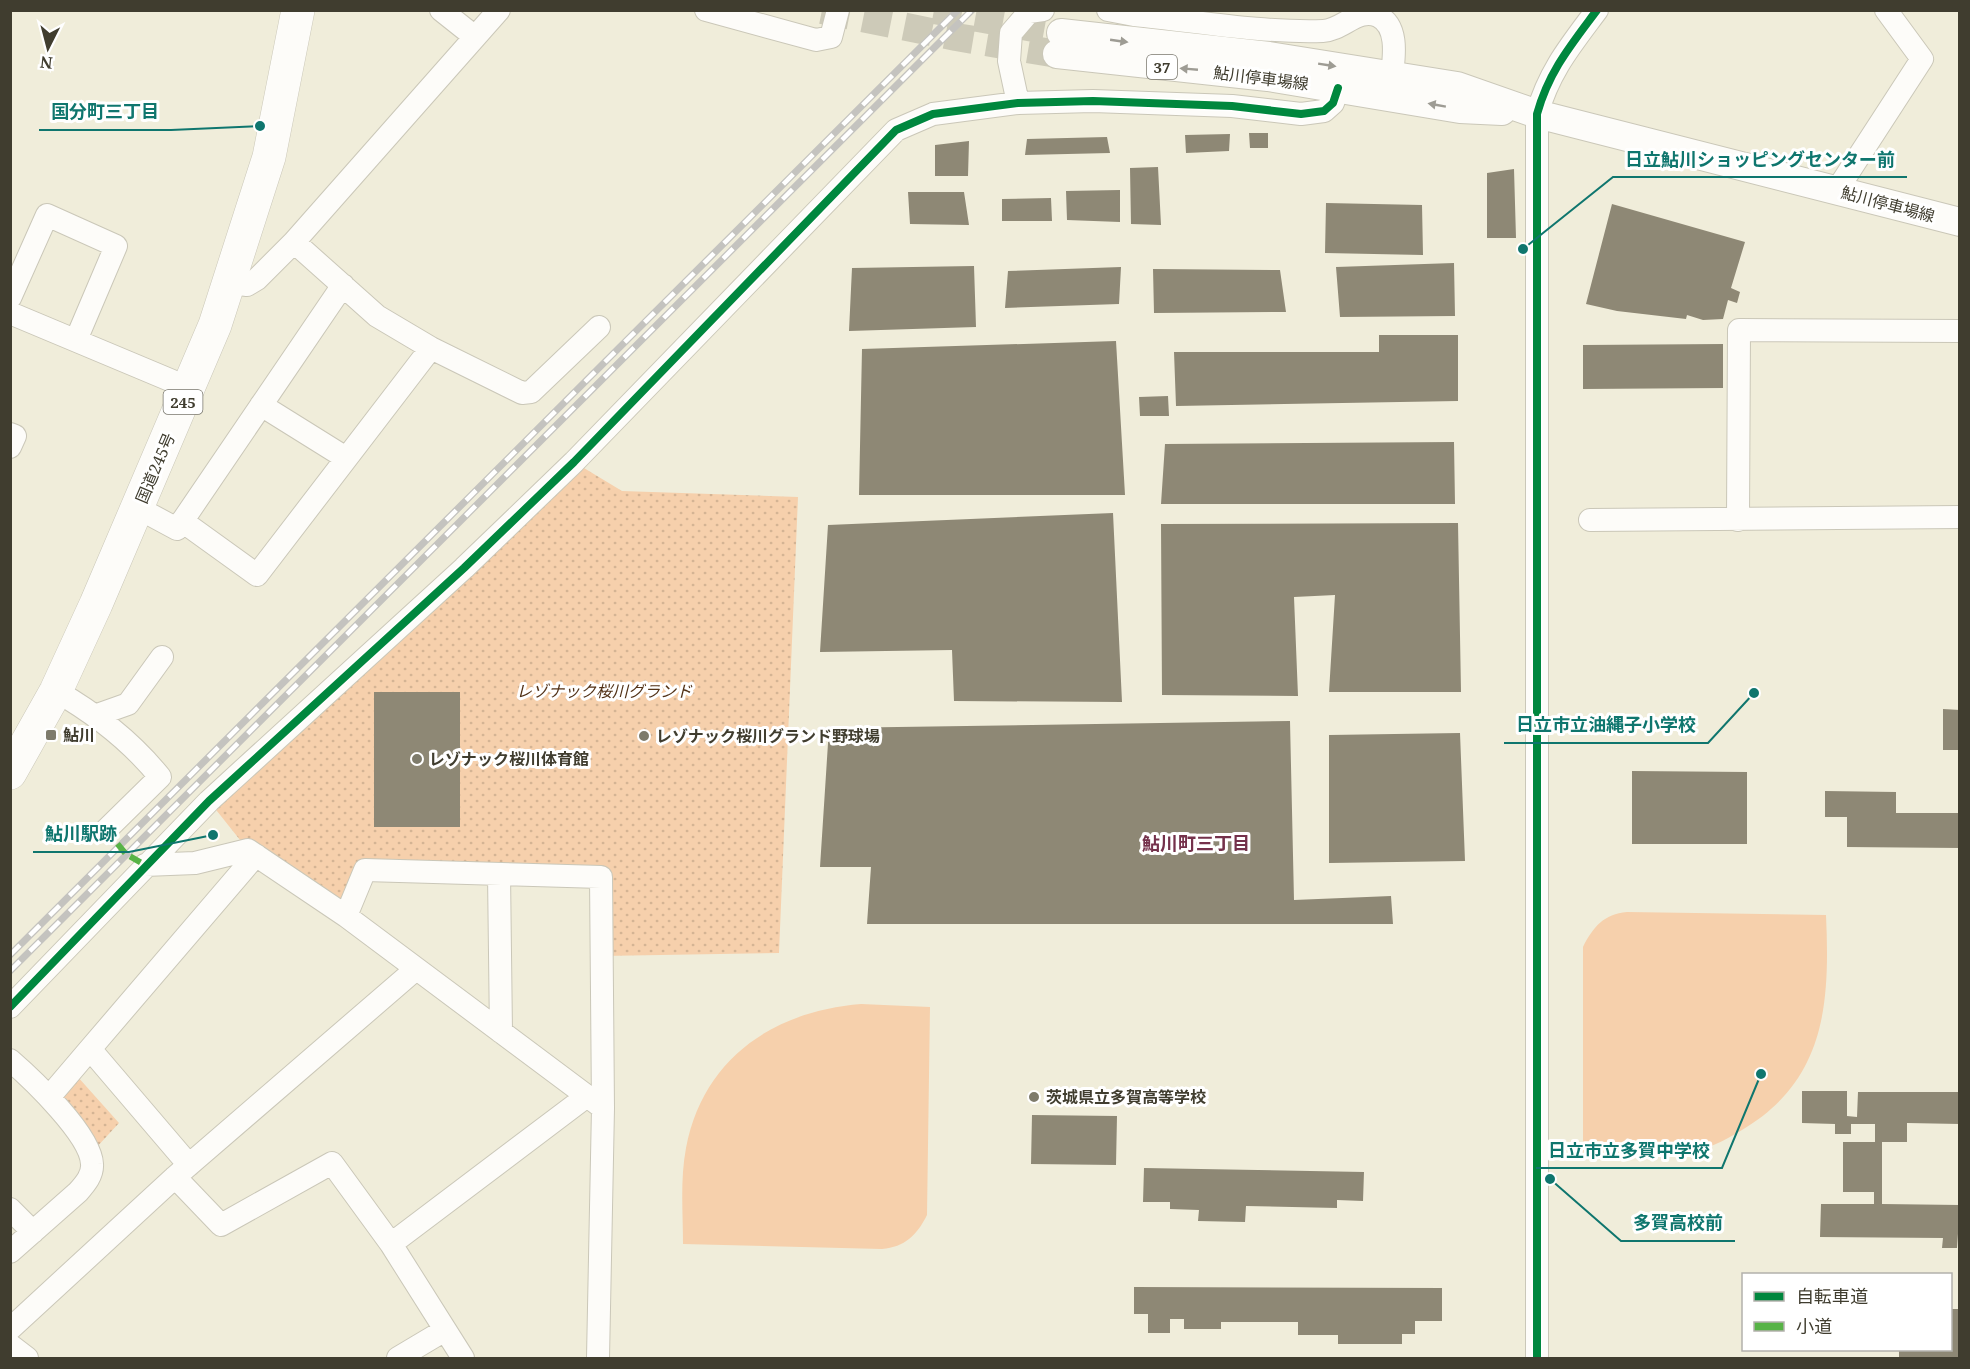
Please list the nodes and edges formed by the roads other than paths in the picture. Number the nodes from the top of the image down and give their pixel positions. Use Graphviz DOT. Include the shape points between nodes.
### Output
graph roads {
  1 [pos="298,10"];
  2 [pos="441,10"];
  3 [pos="499,10"];
  4 [pos="706,10"];
  5 [pos="838,10"];
  6 [pos="1042,10"];
  7 [pos="1108,10"];
  8 [pos="1597,10"];
  9 [pos="1886,10"];
  10 [pos="475,37"];
  11 [pos="1392,75"];
  12 [pos="1338,88"];
  13 [pos="1018,104"];
  14 [pos="1537,114"];
  15 [pos="1837,190"];
  16 [pos="1959,222"];
  17 [pos="294,242"];
  18 [pos="230,283"];
  19 [pos="343,285"];
  20 [pos="10,298"];
  21 [pos="10,313"];
  22 [pos="599,327"];
  23 [pos="1959,331"];
  24 [pos="76,340"];
  25 [pos="431,348"];
  26 [pos="189,388"];
  27 [pos="261,405"];
  28 [pos="10,434"];
  29 [pos="10,447"];
  30 [pos="346,458"];
  31 [pos="138,508"];
  32 [pos="1959,517"];
  33 [pos="1590,520"];
  34 [pos="1738,520"];
  35 [pos="182,521"];
  36 [pos="162,657"];
  37 [pos="56,691"];
  38 [pos="98,715"];
  39 [pos="10,773"];
  40 [pos="106,830"];
  41 [pos="256,855"];
  42 [pos="145,865"];
  43 [pos="499,874"];
  44 [pos="346,916"];
  45 [pos="416,969"];
  46 [pos="10,1007"];
  47 [pos="501,1032"];
  48 [pos="90,1049"];
  49 [pos="10,1060"];
  50 [pos="50,1096"];
  51 [pos="595,1102"];
  52 [pos="182,1171"];
  53 [pos="10,1209"];
  54 [pos="33,1232"];
  55 [pos="391,1244"];
  56 [pos="10,1252"];
  57 [pos="10,1329"];
  58 [pos="445,1330"];
  59 [pos="10,1346"];
  60 [pos="27,1359"];
  61 [pos="398,1359"];
  62 [pos="463,1359"];
  63 [pos="598,1359"];
  64 [pos="1537,1359"];
  1 -- 18 [label="highway, 国道245号 / 245" via="269,157"];
  2 -- 10 [label="street"];
  3 -- 10 [label="street"];
  4 -- 5 [label="street" via="816,40 831,38"];
  6 -- 13 [label="street" via="1029,12 1011,33 1009,61"];
  7 -- 11 [label="street" via="1326,31 1364,13 1380,17 1390,29 1395,47"];
  8 -- 14 [label="street" via="1555,67"];
  9 -- 15 [label="street" via="1922,59"];
  10 -- 17 [label="street"];
  12 -- 11 [label="main road, 鮎川停車場線 / 37, one-way" via="1059,43 1269,56"];
  11 -- 14 [label="main road, 鮎川停車場線 / 37" via="1457,86"];
  12 -- 13 [label="street" via="1333,103 1324,111 1301,114 1232,106 1093,100"];
  14 -- 12 [label="main road, 鮎川停車場線 / 37, one-way" via="1460,109"];
  13 -- 42 [label="street" via="933,114 896,130 566,470"];
  14 -- 15 [label="main road, 鮎川停車場線 / 37"];
  14 -- 64 [label="street"];
  15 -- 16 [label="main road, 鮎川停車場線 / 37"];
  17 -- 18 [label="street" via="257,279 247,285"];
  17 -- 19 [label="street"];
  18 -- 26 [label="highway, 国道245号 / 245"];
  19 -- 25 [label="street" via="377,316"];
  19 -- 27 [label="street"];
  20 -- 24 [label="street" via="47,215 116,246"];
  21 -- 24 [label="street"];
  22 -- 25 [label="street" via="531,392 522,393"];
  23 -- 34 [label="street" via="1739,330"];
  24 -- 26 [label="street"];
  25 -- 30 [label="street"];
  26 -- 31 [label="highway, 国道245号 / 245"];
  27 -- 30 [label="street"];
  27 -- 35 [label="street"];
  28 -- 29 [label="street" via="15,436"];
  30 -- 35 [label="street" via="257,575"];
  31 -- 35 [label="street" via="177,529"];
  31 -- 37 [label="highway, 国道245号 / 245"];
  32 -- 34 [label="street"];
  33 -- 34 [label="street"];
  36 -- 38 [label="street" via="128,704"];
  37 -- 38 [label="street"];
  37 -- 39 [label="highway, 国道245号 / 245"];
  38 -- 40 [label="street" via="160,777"];
  41 -- 42 [label="street" via="248,850 195,863"];
  41 -- 44 [label="street"];
  41 -- 48 [label="street"];
  42 -- 46 [label="street"];
  43 -- 44 [label="street" via="365,870"];
  43 -- 47 [label="street"];
  43 -- 51 [label="street" via="601,877"];
  44 -- 45 [label="street"];
  45 -- 47 [label="street"];
  45 -- 52 [label="street"];
  47 -- 51 [label="street"];
  48 -- 50 [label="street"];
  48 -- 52 [label="street"];
  49 -- 50 [label="street"];
  50 -- 54 [label="street" via="90,1153 92,1167 78,1192"];
  51 -- 55 [label="street"];
  51 -- 63 [label="street"];
  52 -- 55 [label="street" via="221,1225 332,1163"];
  52 -- 57 [label="street"];
  53 -- 54 [label="street"];
  54 -- 56 [label="street"];
  55 -- 58 [label="street"];
  58 -- 61 [label="street"];
  58 -- 62 [label="street"];
  59 -- 60 [label="street"];
}
